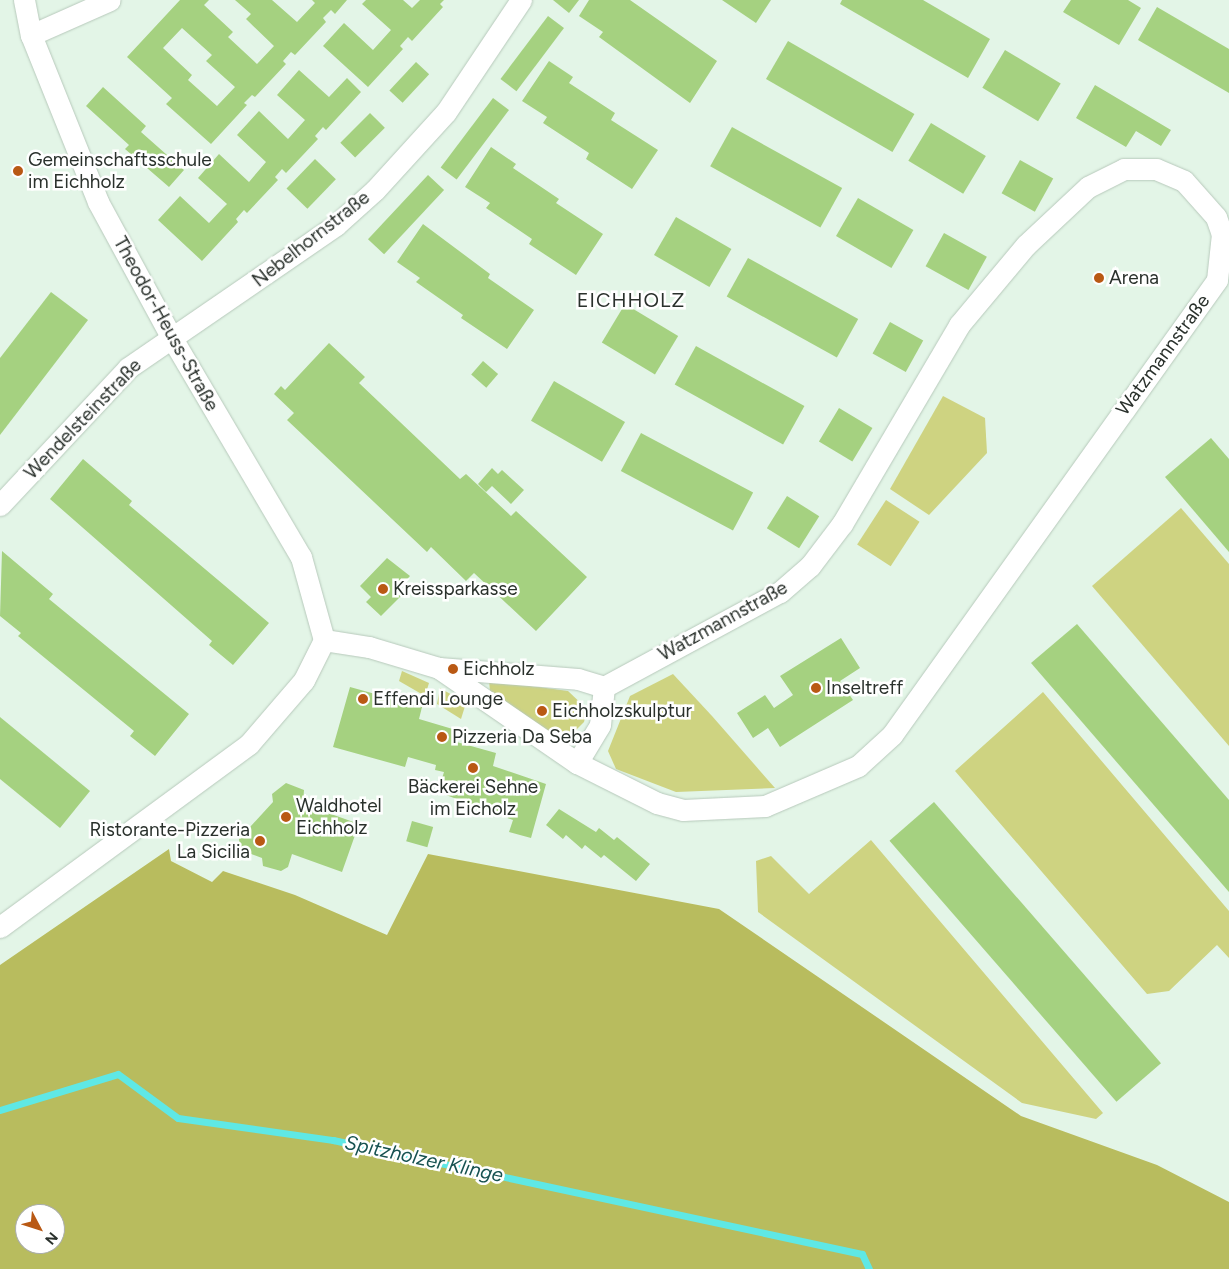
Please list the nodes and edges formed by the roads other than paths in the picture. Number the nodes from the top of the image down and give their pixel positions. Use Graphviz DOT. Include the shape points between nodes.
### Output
graph roads {
  1 [pos="24,0"];
  2 [pos="110,0"];
  3 [pos="521,0"];
  4 [pos="31,35"];
  5 [pos="173,340"];
  6 [pos="0,505"];
  7 [pos="324,640"];
  8 [pos="439,668"];
  9 [pos="604,687"];
  10 [pos="577,763"];
  11 [pos="0,927"];
  1 -- 4 [label="street, Theodor-Heuss-Straße"];
  2 -- 4 [label="street"];
  3 -- 5 [label="street, Nebelhornstraße" via="446,112 375,190 336,225"];
  4 -- 5 [label="street, Theodor-Heuss-Straße" via="98,202"];
  5 -- 6 [label="street, Wendelsteinstraße" via="128,368"];
  5 -- 7 [label="street, Theodor-Heuss-Straße" via="300,558"];
  7 -- 8 [label="street, Watzmannstraße" via="370,647"];
  7 -- 11 [label="street" via="304,680 250,744"];
  8 -- 9 [label="street, Watzmannstraße" via="578,679"];
  8 -- 10 [label="street, Watzmannstraße"];
  9 -- 10 [label="street" via="600,725"];
  9 -- 10 [label="street, Watzmannstraße" via="780,592 810,566 842,524 959,325 1026,245 1088,187 1110,174 1140,167 1169,172 1203,199 1222,234 1217,280 892,735 858,766 765,806 710,811 658,803"];
}
